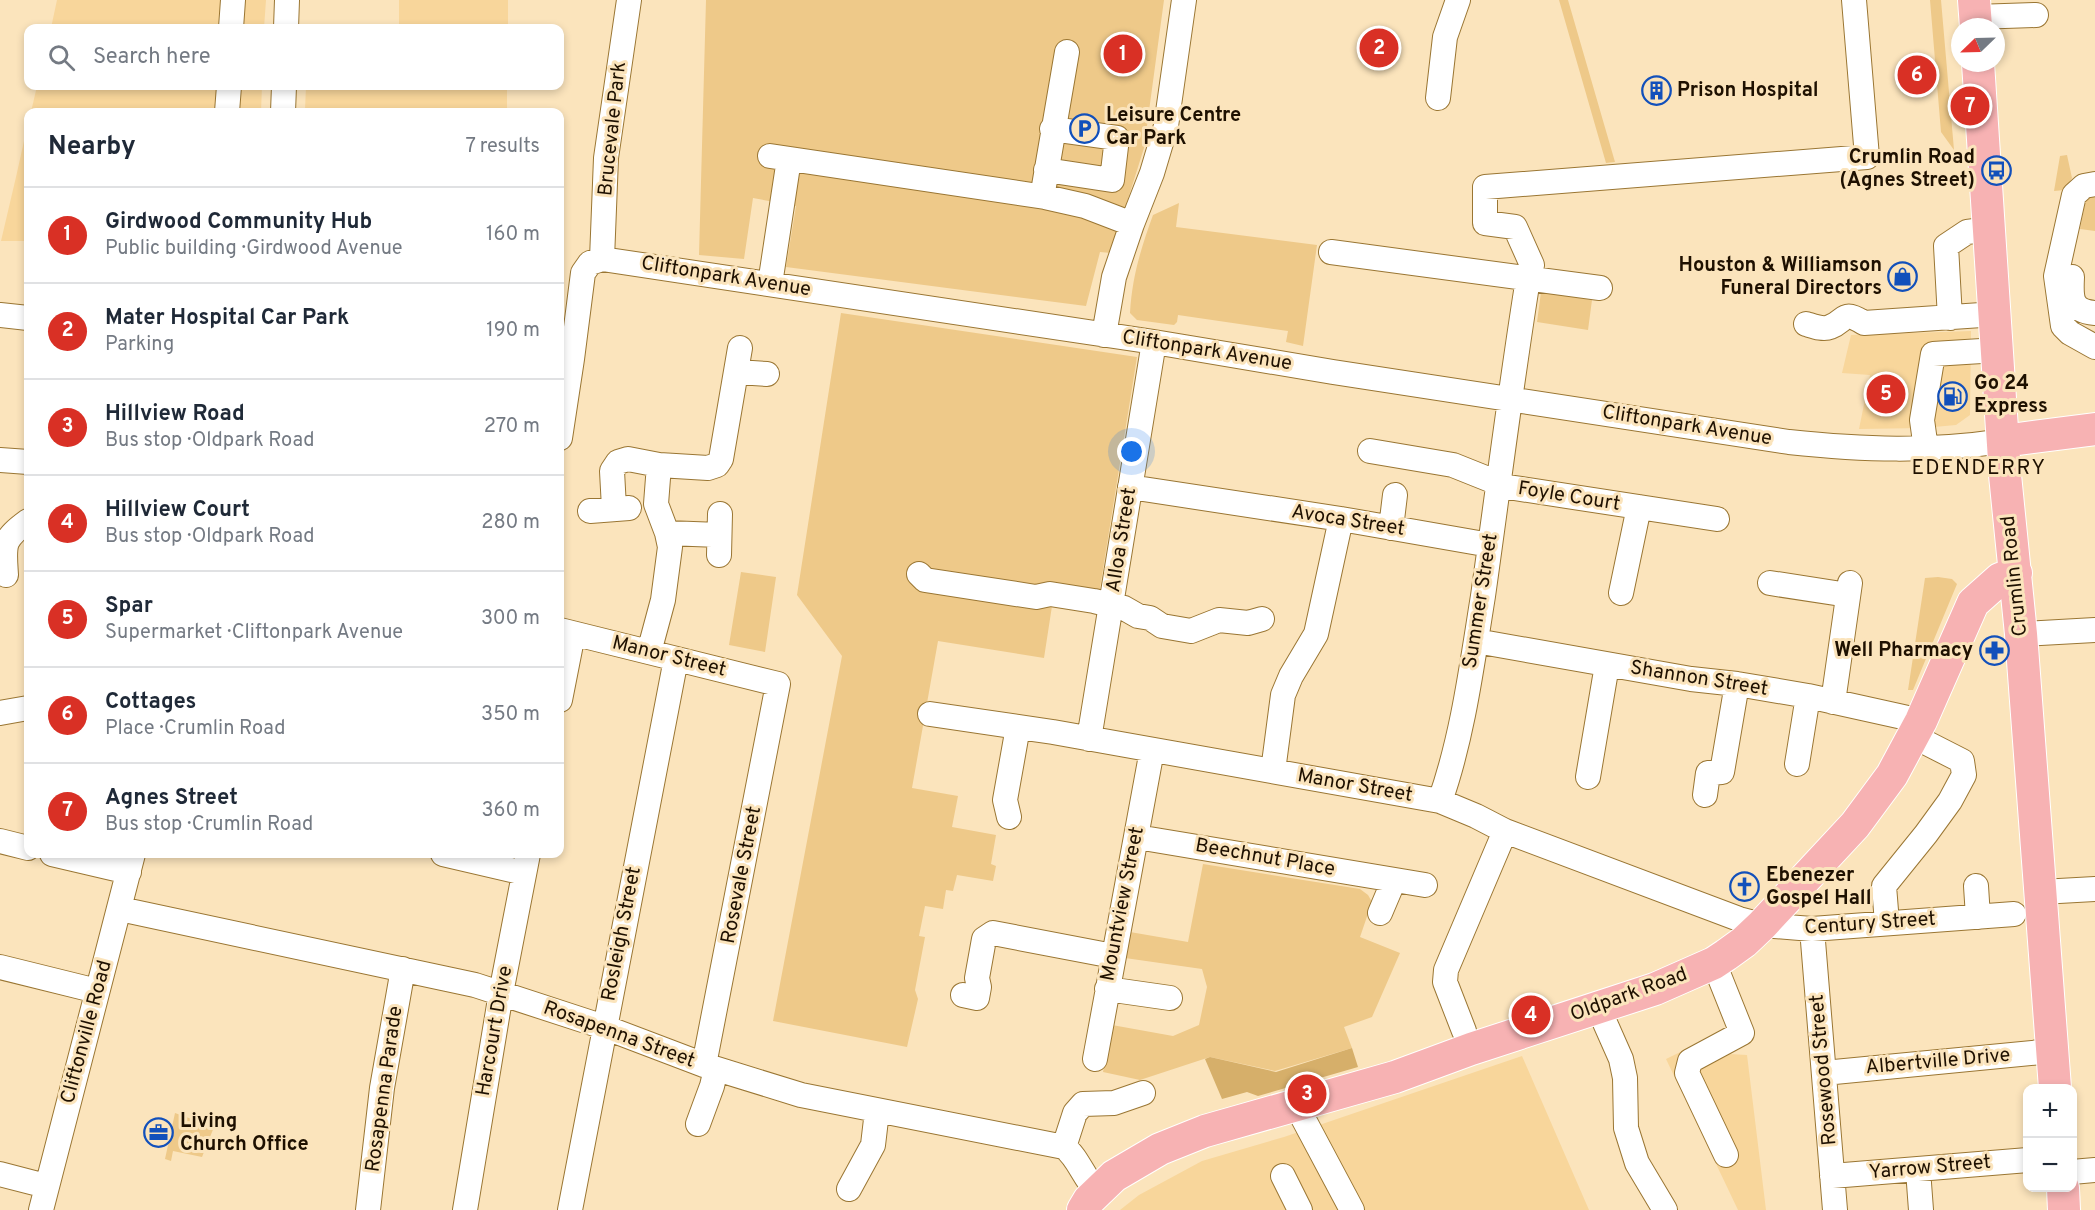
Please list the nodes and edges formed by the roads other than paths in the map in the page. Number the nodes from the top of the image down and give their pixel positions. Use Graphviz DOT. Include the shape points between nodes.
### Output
graph roads {
  1 [pos="233,0"];
  2 [pos="286,0"];
  3 [pos="629,0"];
  4 [pos="1184,0"];
  5 [pos="1458,0"];
  6 [pos="1854,0"];
  7 [pos="1975,15"];
  8 [pos="2036,15"];
  9 [pos="231,24"];
  10 [pos="286,24"];
  11 [pos="1067,52"];
  12 [pos="1979,72"];
  13 [pos="229,90"];
  14 [pos="284,90"];
  15 [pos="1438,98"];
  16 [pos="227,108"];
  17 [pos="283,108"];
  18 [pos="1052,129"];
  19 [pos="1046,170"];
  20 [pos="2095,184"];
  21 [pos="1045,197"];
  22 [pos="1131,224"];
  23 [pos="1990,229"];
  24 [pos="1331,252"];
  25 [pos="602,259"];
  26 [pos="2072,277"];
  27 [pos="1528,279"];
  28 [pos="770,284"];
  29 [pos="1600,288"];
  30 [pos="2095,313"];
  31 [pos="0,315"];
  32 [pos="1996,315"];
  33 [pos="24,318"];
  34 [pos="1950,318"];
  35 [pos="1806,324"];
  36 [pos="1104,335"];
  37 [pos="1154,342"];
  38 [pos="2095,347"];
  39 [pos="740,348"];
  40 [pos="1998,351"];
  41 [pos="737,372"];
  42 [pos="767,374"];
  43 [pos="1509,398"];
  44 [pos="564,412"];
  45 [pos="2095,429"];
  46 [pos="2003,441"];
  47 [pos="1926,449"];
  48 [pos="1370,452"];
  49 [pos="0,460"];
  50 [pos="24,462"];
  51 [pos="659,465"];
  52 [pos="1500,484"];
  53 [pos="1130,487"];
  54 [pos="1395,495"];
  55 [pos="1639,507"];
  56 [pos="590,511"];
  57 [pos="1341,519"];
  58 [pos="1717,519"];
  59 [pos="24,525"];
  60 [pos="1391,528"];
  61 [pos="667,533"];
  62 [pos="719,534"];
  63 [pos="1490,545"];
  64 [pos="2016,573"];
  65 [pos="919,574"];
  66 [pos="6,575"];
  67 [pos="1770,583"];
  68 [pos="1621,593"];
  69 [pos="1111,607"];
  70 [pos="1262,619"];
  71 [pos="2095,630"];
  72 [pos="566,632"];
  73 [pos="2021,634"];
  74 [pos="1476,641"];
  75 [pos="649,652"];
  76 [pos="564,655"];
  77 [pos="676,659"];
  78 [pos="1607,665"];
  79 [pos="778,684"];
  80 [pos="1737,684"];
  81 [pos="1808,696"];
  82 [pos="1833,702"];
  83 [pos="24,709"];
  84 [pos="0,713"];
  85 [pos="930,714"];
  86 [pos="1018,728"];
  87 [pos="1917,729"];
  88 [pos="1089,739"];
  89 [pos="1152,750"];
  90 [pos="1797,764"];
  91 [pos="1273,771"];
  92 [pos="1588,777"];
  93 [pos="1705,795"];
  94 [pos="1440,801"];
  95 [pos="1009,817"];
  96 [pos="1505,831"];
  97 [pos="1137,837"];
  98 [pos="0,842"];
  99 [pos="24,847"];
  100 [pos="87,858"];
  101 [pos="480,858"];
  102 [pos="131,863"];
  103 [pos="526,863"];
  104 [pos="1394,880"];
  105 [pos="1425,885"];
  106 [pos="1976,886"];
  107 [pos="2095,889"];
  108 [pos="2041,892"];
  109 [pos="120,909"];
  110 [pos="1380,913"];
  111 [pos="2014,914"];
  112 [pos="1978,917"];
  113 [pos="1887,923"];
  114 [pos="1762,925"];
  115 [pos="1812,929"];
  116 [pos="1113,956"];
  117 [pos="1714,963"];
  118 [pos="0,967"];
  119 [pos="403,969"];
  120 [pos="1107,989"];
  121 [pos="97,991"];
  122 [pos="501,993"];
  123 [pos="963,995"];
  124 [pos="1170,998"];
  125 [pos="1598,1007"];
  126 [pos="604,1027"];
  127 [pos="1464,1031"];
  128 [pos="2052,1052"];
  129 [pos="1095,1059"];
  130 [pos="710,1067"];
  131 [pos="1824,1073"];
  132 [pos="2055,1084"];
  133 [pos="1143,1093"];
  134 [pos="1298,1105"];
  135 [pos="877,1111"];
  136 [pos="698,1124"];
  137 [pos="1064,1147"];
  138 [pos="1726,1155"];
  139 [pos="2023,1160"];
  140 [pos="1918,1170"];
  141 [pos="2095,1170"];
  142 [pos="2077,1172"];
  143 [pos="0,1174"];
  144 [pos="1283,1176"];
  145 [pos="1832,1176"];
  146 [pos="46,1186"];
  147 [pos="849,1189"];
  148 [pos="2063,1192"];
  149 [pos="1090,1201"];
  150 [pos="1662,1204"];
  151 [pos="41,1210"];
  152 [pos="368,1210"];
  153 [pos="465,1210"];
  154 [pos="570,1210"];
  155 [pos="1300,1210"];
  156 [pos="1352,1210"];
  157 [pos="1835,1210"];
  158 [pos="1921,1210"];
  159 [pos="2064,1210"];
  1 -- 9 [label="street"];
  2 -- 10 [label="street"];
  3 -- 25 [label="street, Brucevale Park" via="606,158"];
  4 -- 22 [label="street" via="1166,126"];
  5 -- 15 [label="street" via="1445,37"];
  6 -- 27 [label="street, Summer Street" via="1866,157 1485,187 1485,223 1515,227 1533,265"];
  7 -- 8 [label="street"];
  11 -- 18 [label="street"];
  12 -- 23 [label="main road, Crumlin Road"];
  13 -- 16 [label="street"];
  14 -- 17 [label="street"];
  18 -- 19 [label="street"];
  18 -- 19 [label="street" via="1117,138 1112,180"];
  19 -- 21 [label="street"];
  20 -- 38 [label="street" via="2084,186 2074,195 2056,276 2062,326"];
  21 -- 22 [label="street" via="1085,206"];
  21 -- 28 [label="street" via="780,157"];
  22 -- 36 [label="street" via="1114,277"];
  23 -- 32 [label="main road, Crumlin Road"];
  23 -- 34 [label="street" via="1967,232 1946,246"];
  24 -- 27 [label="street"];
  25 -- 28 [label="street, Cliftonpark Avenue"];
  25 -- 44 [label="street" via="590,263 583,273"];
  26 -- 30 [label="street" via="2073,302 2078,308"];
  27 -- 29 [label="street"];
  27 -- 43 [label="street, Summer Street"];
  28 -- 36 [label="street, Cliftonpark Avenue"];
  31 -- 33 [label="street"];
  32 -- 34 [label="street"];
  32 -- 40 [label="main road, Crumlin Road"];
  34 -- 35 [label="street" via="1864,323 1855,317 1842,317 1831,327"];
  36 -- 37 [label="street, Cliftonpark Avenue"];
  37 -- 43 [label="street, Cliftonpark Avenue"];
  37 -- 53 [label="street, Alloa Street"];
  39 -- 41 [label="street"];
  40 -- 46 [label="main road, Crumlin Road"];
  40 -- 47 [label="street" via="1933,354 1922,420"];
  41 -- 42 [label="street"];
  41 -- 51 [label="street" via="717,465"];
  43 -- 47 [label="street, Cliftonpark Avenue" via="1790,442"];
  43 -- 52 [label="street, Summer Street"];
  45 -- 46 [label="main road"];
  46 -- 47 [label="street, Cliftonpark Avenue"];
  46 -- 64 [label="main road, Crumlin Road"];
  48 -- 52 [label="street, Foyle Court" via="1453,465"];
  49 -- 50 [label="street"];
  51 -- 56 [label="street" via="628,459 618,462 612,471 622,508"];
  51 -- 61 [label="street" via="656,504"];
  52 -- 55 [label="street, Foyle Court"];
  52 -- 63 [label="street, Summer Street"];
  53 -- 57 [label="street, Avoca Street"];
  53 -- 69 [label="street, Alloa Street"];
  54 -- 60 [label="street"];
  55 -- 58 [label="street, Foyle Court"];
  55 -- 68 [label="street, Foyle Court"];
  57 -- 60 [label="street, Avoca Street"];
  57 -- 91 [label="street" via="1316,634 1283,695"];
  59 -- 66 [label="street" via="6,542"];
  60 -- 63 [label="street, Avoca Street"];
  61 -- 62 [label="street"];
  61 -- 75 [label="street" via="670,547 664,590"];
  63 -- 74 [label="street, Summer Street"];
  64 -- 73 [label="main road, Crumlin Road"];
  64 -- 87 [label="main road, Oldpark Road" via="2000,579 1973,603"];
  65 -- 69 [label="street" via="925,580 1036,597 1050,594"];
  67 -- 82 [label="street" via="1849,589"];
  69 -- 70 [label="street" via="1124,608 1162,626 1191,631 1219,620 1248,623"];
  69 -- 88 [label="street, Alloa Street"];
  71 -- 73 [label="street"];
  72 -- 75 [label="street, Manor Street"];
  72 -- 76 [label="street"];
  73 -- 108 [label="main road, Crumlin Road"];
  74 -- 78 [label="street, Shannon Street"];
  74 -- 94 [label="street, Summer Street" via="1452,767"];
  75 -- 77 [label="street, Manor Street"];
  77 -- 79 [label="street, Manor Street"];
  77 -- 126 [label="street, Rosleigh Street"];
  78 -- 80 [label="street, Shannon Street"];
  78 -- 92 [label="street"];
  79 -- 130 [label="street, Rosevale Street"];
  80 -- 81 [label="street, Shannon Street"];
  80 -- 93 [label="street" via="1722,772 1708,773"];
  81 -- 82 [label="street, Shannon Street"];
  81 -- 90 [label="street"];
  82 -- 87 [label="street, Shannon Street"];
  83 -- 84 [label="street"];
  85 -- 86 [label="street, Manor Street"];
  86 -- 88 [label="street, Manor Street"];
  86 -- 95 [label="street" via="1005,800"];
  87 -- 113 [label="street, Shannon Street" via="1962,761 1964,775 1950,801 1884,886"];
  87 -- 114 [label="main road, Oldpark Road" via="1892,775 1855,825"];
  88 -- 89 [label="street, Manor Street"];
  89 -- 91 [label="street, Manor Street"];
  89 -- 97 [label="street, Mountview Street"];
  91 -- 94 [label="street, Manor Street"];
  94 -- 96 [label="street, Manor Street"];
  96 -- 114 [label="street, Manor Street"];
  96 -- 127 [label="street" via="1447,953 1446,982"];
  97 -- 104 [label="street, Beechnut Place"];
  97 -- 116 [label="street, Mountview Street"];
  98 -- 99 [label="street"];
  100 -- 102 [label="street"];
  101 -- 103 [label="street"];
  102 -- 109 [label="street, Cliftonville Road"];
  103 -- 122 [label="street, Harcourt Drive"];
  104 -- 105 [label="street, Beechnut Place"];
  104 -- 110 [label="street"];
  106 -- 112 [label="street"];
  107 -- 108 [label="street"];
  108 -- 128 [label="main road, Crumlin Road"];
  109 -- 119 [label="street, Rosapenna Street"];
  109 -- 121 [label="street, Cliftonville Road"];
  111 -- 112 [label="street, Century Street"];
  112 -- 113 [label="street, Century Street"];
  113 -- 115 [label="street, Century Street"];
  114 -- 115 [label="street, Century Street"];
  114 -- 117 [label="main road, Oldpark Road"];
  115 -- 131 [label="street, Rosewood Street"];
  116 -- 120 [label="street, Mountview Street"];
  116 -- 123 [label="street" via="993,933 984,939 977,998"];
  117 -- 125 [label="main road, Oldpark Road" via="1655,989"];
  117 -- 138 [label="street" via="1742,1033 1690,1061 1687,1073"];
  118 -- 121 [label="street"];
  119 -- 122 [label="street, Rosapenna Street"];
  119 -- 152 [label="street, Rosapenna Parade" via="382,1089"];
  120 -- 124 [label="street"];
  120 -- 129 [label="street, Mountview Street"];
  121 -- 146 [label="street, Cliftonville Road"];
  122 -- 126 [label="street, Rosapenna Street"];
  122 -- 153 [label="street, Harcourt Drive"];
  125 -- 134 [label="main road, Oldpark Road" via="1395,1077"];
  125 -- 150 [label="street" via="1621,1059 1626,1128 1637,1163"];
  126 -- 130 [label="street, Rosapenna Street"];
  126 -- 154 [label="street, Rosleigh Street"];
  128 -- 131 [label="street, Albertville Drive"];
  128 -- 132 [label="main road, Crumlin Road"];
  130 -- 135 [label="street, Rosapenna Street" via="801,1095"];
  130 -- 136 [label="street, Rosevale Street" via="712,1086"];
  131 -- 145 [label="street, Rosewood Street"];
  133 -- 137 [label="street" via="1114,1103 1083,1104 1075,1113"];
  134 -- 149 [label="main road, Oldpark Road" via="1205,1131 1160,1149 1136,1161"];
  134 -- 156 [label="street"];
  135 -- 137 [label="street, Rosapenna Street"];
  135 -- 147 [label="street" via="873,1145"];
  137 -- 149 [label="street" via="1088,1182"];
  139 -- 140 [label="street, Yarrow Street"];
  140 -- 145 [label="street, Yarrow Street"];
  140 -- 158 [label="street"];
  141 -- 142 [label="street"];
  143 -- 146 [label="street"];
  144 -- 155 [label="street"];
  145 -- 157 [label="street, Rosewood Street"];
  146 -- 151 [label="street, Cliftonville Road"];
  148 -- 159 [label="main road"];
}
